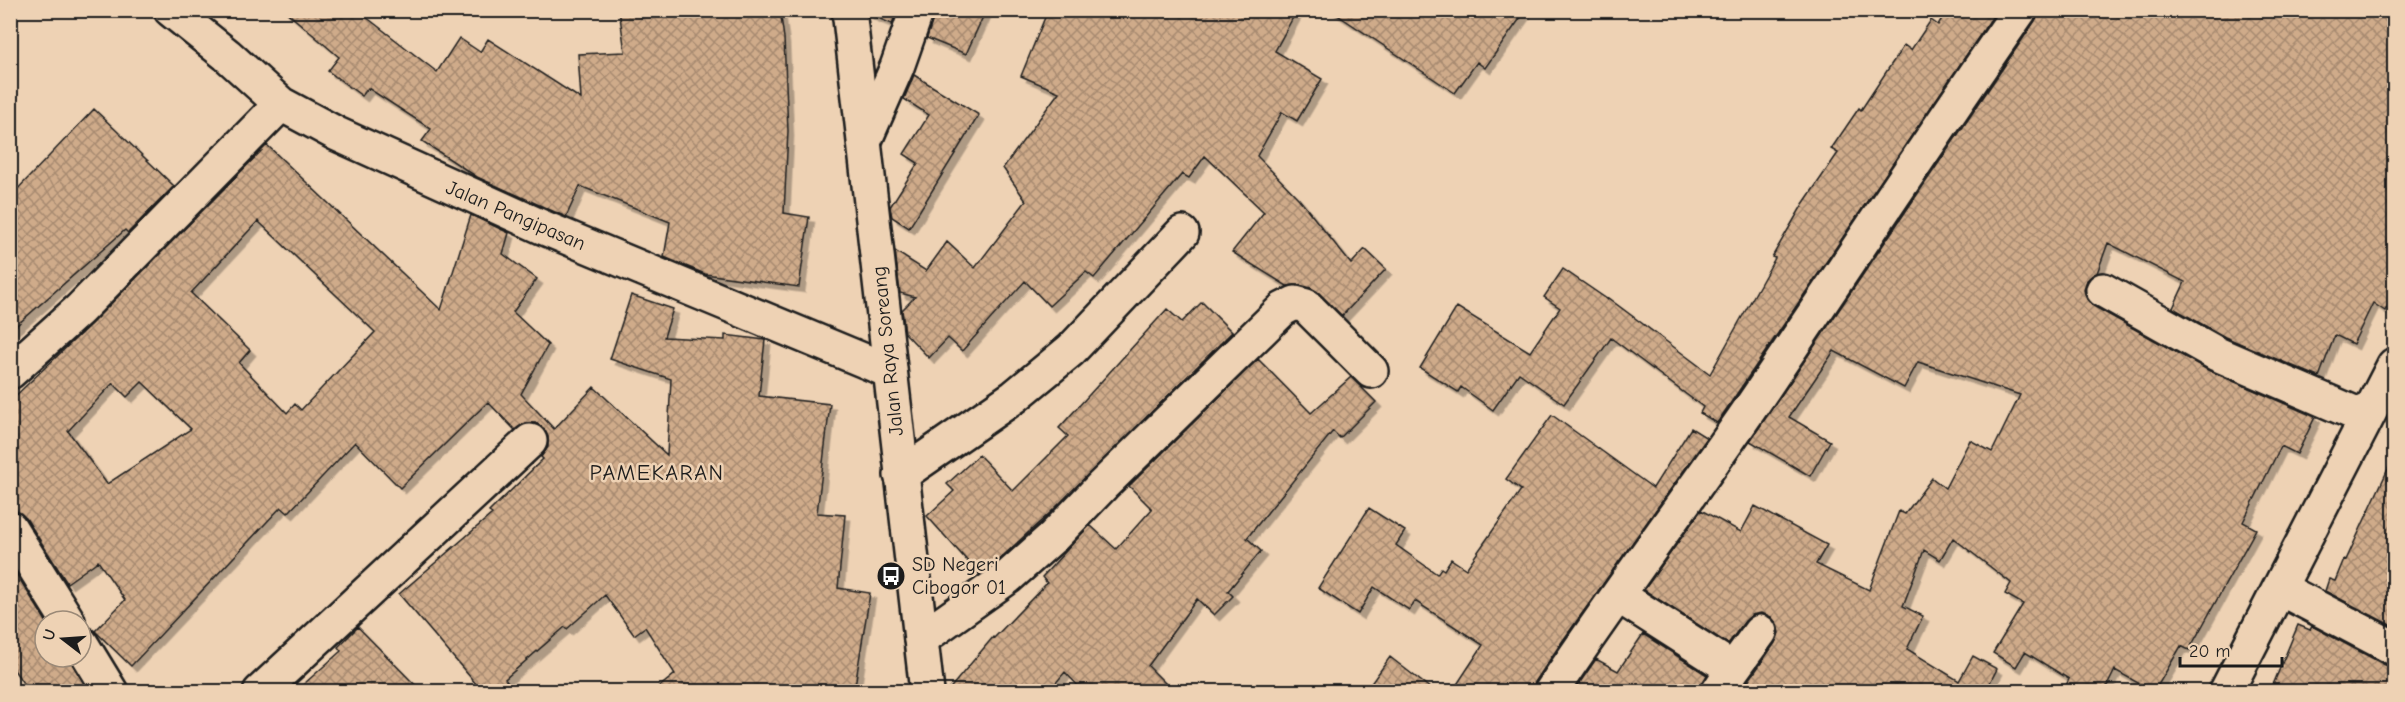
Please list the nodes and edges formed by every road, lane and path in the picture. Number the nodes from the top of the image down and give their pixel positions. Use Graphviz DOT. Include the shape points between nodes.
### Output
graph roads {
  1 [pos="171,10"];
  2 [pos="849,10"];
  3 [pos="917,10"];
  4 [pos="2020,10"];
  5 [pos="281,104"];
  6 [pos="865,140"];
  7 [pos="1182,233"];
  8 [pos="2103,290"];
  9 [pos="2394,365"];
  10 [pos="889,371"];
  11 [pos="1371,371"];
  12 [pos="10,372"];
  13 [pos="2367,418"];
  14 [pos="530,441"];
  15 [pos="901,475"];
  16 [pos="10,528"];
  17 [pos="2281,589"];
  18 [pos="1619,596"];
  19 [pos="61,609"];
  20 [pos="1760,632"];
  21 [pos="921,639"];
  22 [pos="2394,648"];
  23 [pos="93,663"];
  24 [pos="1726,680"];
  25 [pos="111,692"];
  26 [pos="260,692"];
  27 [pos="927,692"];
  28 [pos="1551,692"];
  29 [pos="2226,692"];
  1 -- 5 [label="street, Jalan Pangipasan"];
  2 -- 6 [label="street, Jalan Raya Soreang"];
  3 -- 6 [label="street"];
  4 -- 18 [label="street"];
  5 -- 10 [label="street, Jalan Pangipasan" via="336,134 532,222"];
  5 -- 12 [label="street" via="79,310"];
  6 -- 10 [label="street, Jalan Raya Soreang"];
  7 -- 15 [label="street" via="1071,350 1014,397"];
  8 -- 13 [label="street" via="2217,354"];
  9 -- 13 [label="street"];
  10 -- 15 [label="street, Jalan Raya Soreang"];
  11 -- 21 [label="street" via="1306,306 1295,303 1283,309 1054,536 1008,577"];
  13 -- 17 [label="street"];
  14 -- 26 [label="street"];
  15 -- 21 [label="street, Jalan Raya Soreang"];
  16 -- 19 [label="street"];
  17 -- 22 [label="street"];
  17 -- 29 [label="street"];
  18 -- 24 [label="street"];
  18 -- 28 [label="street"];
  20 -- 24 [label="street"];
  21 -- 27 [label="street, Jalan Raya Soreang"];
  23 -- 25 [label="street"];
}
